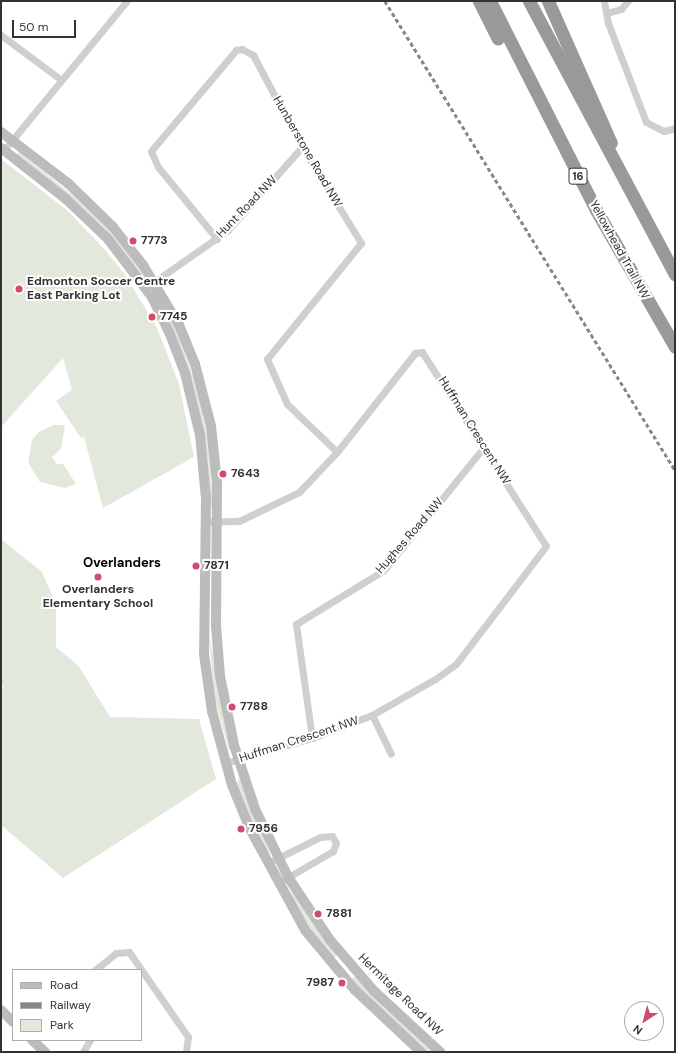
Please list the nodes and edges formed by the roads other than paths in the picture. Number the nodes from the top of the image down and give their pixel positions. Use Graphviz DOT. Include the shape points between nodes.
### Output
graph roads {
  1 [pos="127,1"];
  2 [pos="479,1"];
  3 [pos="490,1"];
  4 [pos="529,1"];
  5 [pos="548,1"];
  6 [pos="604,1"];
  7 [pos="628,1"];
  8 [pos="607,13"];
  9 [pos="1,35"];
  10 [pos="60,79"];
  11 [pos="675,128"];
  12 [pos="1,132"];
  13 [pos="12,140"];
  14 [pos="302,147"];
  15 [pos="2,149"];
  16 [pos="596,210"];
  17 [pos="218,239"];
  18 [pos="658,246"];
  19 [pos="675,275"];
  20 [pos="150,284"];
  21 [pos="675,347"];
  22 [pos="484,447"];
  23 [pos="337,452"];
  24 [pos="206,522"];
  25 [pos="216,522"];
  26 [pos="372,715"];
  27 [pos="312,738"];
  28 [pos="391,754"];
  29 [pos="238,760"];
  30 [pos="226,763"];
  31 [pos="278,859"];
  32 [pos="268,864"];
  33 [pos="288,877"];
  34 [pos="278,883"];
  35 [pos="96,969"];
  36 [pos="141,969"];
  37 [pos="142,971"];
  38 [pos="1,1010"];
  39 [pos="12,1021"];
  40 [pos="33,1041"];
  41 [pos="89,1041"];
  42 [pos="45,1052"];
  43 [pos="83,1052"];
  44 [pos="186,1052"];
  45 [pos="421,1052"];
  46 [pos="440,1052"];
  1 -- 10 [label="street"];
  2 -- 16 [label="highway" via="525,92"];
  3 -- 16 [label="highway, Yellowhead Trail NW / 16"];
  4 -- 18 [label="highway"];
  5 -- 18 [label="highway"];
  6 -- 8 [label="street"];
  7 -- 8 [label="street" via="621,9"];
  8 -- 11 [label="street" via="646,122 664,131"];
  9 -- 10 [label="street"];
  10 -- 13 [label="street"];
  12 -- 13 [label="street, Hermitage Road NW"];
  13 -- 15 [label="street"];
  13 -- 20 [label="street, Hermitage Road NW" via="99,212"];
  14 -- 17 [label="street, Hunt Road NW"];
  14 -- 17 [label="street, Hunberstone Road NW" via="253,55 236,50 151,151 158,167"];
  14 -- 23 [label="street, Hunberstone Road NW" via="361,243 267,359 287,404"];
  15 -- 20 [label="street, Hermitage Road NW" via="86,216"];
  16 -- 21 [label="highway, Yellowhead Trail NW / 16"];
  17 -- 20 [label="street, Hunt Road NW"];
  18 -- 19 [label="highway"];
  20 -- 24 [label="street, Hermitage Road NW" via="191,393 203,456"];
  20 -- 25 [label="street, Hermitage Road NW" via="179,325 204,393 215,458"];
  22 -- 23 [label="street, Huffman Crescent NW" via="422,352 415,353"];
  22 -- 26 [label="street, Huffman Crescent NW" via="546,546 456,664"];
  22 -- 27 [label="street, Hughes Road NW" via="384,570 296,624"];
  23 -- 25 [label="street, Huffman Crescent NW" via="299,492 277,505 239,521"];
  24 -- 25 [label="street, Huffman Crescent NW"];
  24 -- 30 [label="street, Hermitage Road NW" via="204,654 212,711"];
  25 -- 29 [label="street, Hermitage Road NW" via="216,626 220,676"];
  26 -- 27 [label="street, Huffman Crescent NW"];
  26 -- 28 [label="street, Huffman Crescent NW"];
  27 -- 29 [label="street, Huffman Crescent NW"];
  29 -- 30 [label="street, Huffman Crescent NW"];
  29 -- 31 [label="street, Hermitage Road NW" via="255,809"];
  30 -- 32 [label="street, Hermitage Road NW" via="248,823"];
  31 -- 32 [label="street"];
  31 -- 33 [label="street, Hermitage Road NW"];
  31 -- 33 [label="street" via="320,838 332,836 336,843 334,851"];
  32 -- 34 [label="street, Hermitage Road NW"];
  33 -- 34 [label="street"];
  33 -- 46 [label="street, Hermitage Road NW" via="343,956"];
  34 -- 45 [label="street, Hermitage Road NW" via="305,930 332,965"];
  35 -- 36 [label="street" via="116,953 129,952"];
  37 -- 44 [label="street" via="188,1037"];
  38 -- 39 [label="street"];
  40 -- 42 [label="street"];
  41 -- 43 [label="street"];
}
